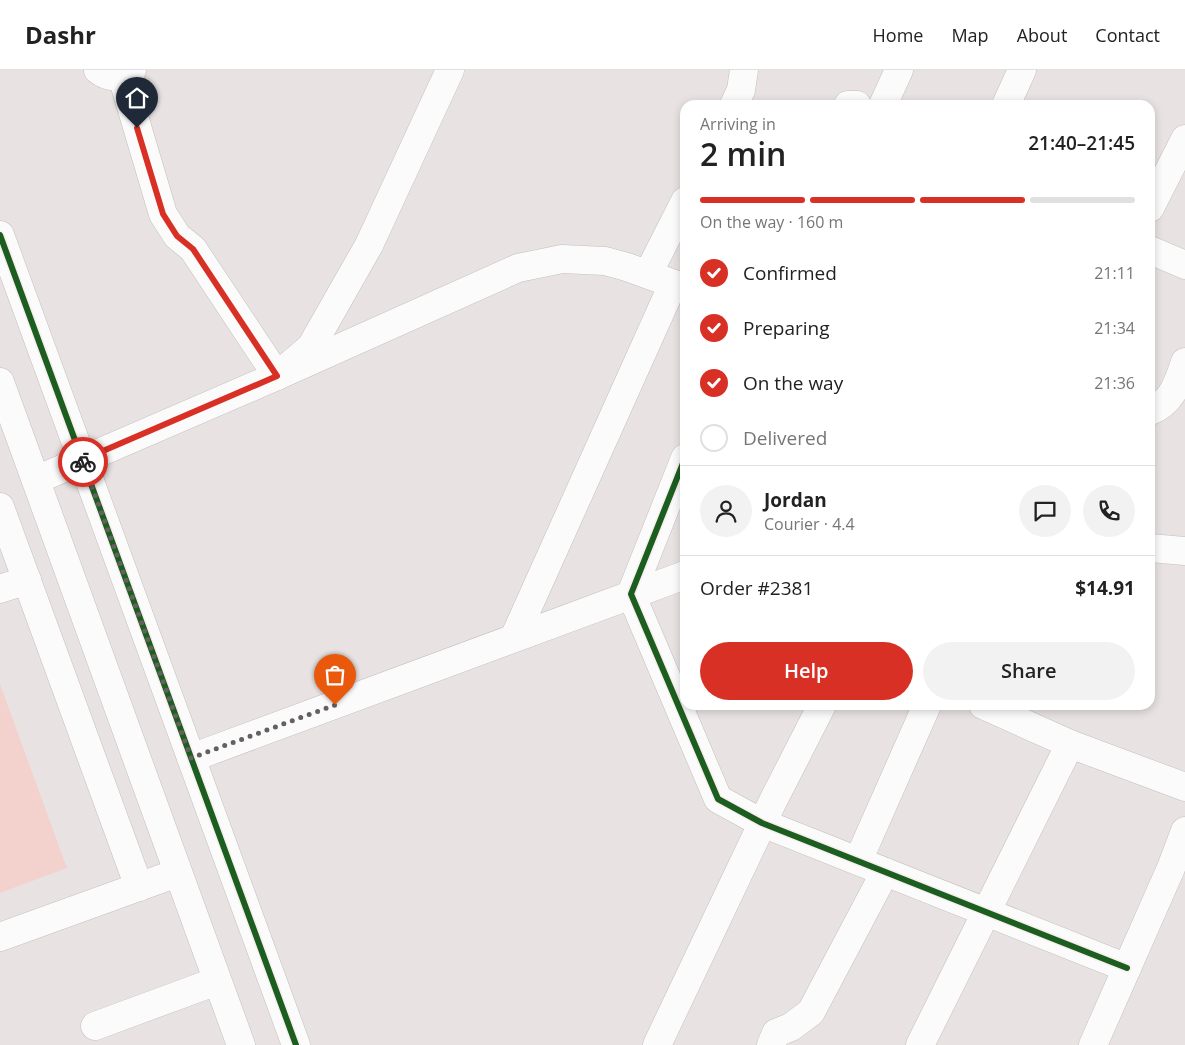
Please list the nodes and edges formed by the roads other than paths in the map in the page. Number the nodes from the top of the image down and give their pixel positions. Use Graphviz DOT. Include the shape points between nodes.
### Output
graph roads {
  1 [pos="450,70"];
  2 [pos="744,70"];
  3 [pos="899,70"];
  4 [pos="1022,70"];
  5 [pos="117,72"];
  6 [pos="736,100"];
  7 [pos="884,100"];
  8 [pos="1008,100"];
  9 [pos="1185,139"];
  10 [pos="1155,198"];
  11 [pos="680,211"];
  12 [pos="0,235"];
  13 [pos="1155,252"];
  14 [pos="1185,265"];
  15 [pos="648,274"];
  16 [pos="679,286"];
  17 [pos="1185,362"];
  18 [pos="277,376"];
  19 [pos="0,382"];
  20 [pos="1155,413"];
  21 [pos="82,460"];
  22 [pos="680,471"];
  23 [pos="36,480"];
  24 [pos="0,507"];
  25 [pos="1155,548"];
  26 [pos="1185,550"];
  27 [pos="680,577"];
  28 [pos="26,580"];
  29 [pos="0,589"];
  30 [pos="631,594"];
  31 [pos="514,638"];
  32 [pos="680,709"];
  33 [pos="680,710"];
  34 [pos="819,710"];
  35 [pos="925,710"];
  36 [pos="994,710"];
  37 [pos="1070,744"];
  38 [pos="191,758"];
  39 [pos="1185,788"];
  40 [pos="762,823"];
  41 [pos="1185,831"];
  42 [pos="858,861"];
  43 [pos="1178,871"];
  44 [pos="885,872"];
  45 [pos="178,873"];
  46 [pos="139,887"];
  47 [pos="985,913"];
  48 [pos="0,937"];
  49 [pos="1127,968"];
  50 [pos="217,981"];
  51 [pos="95,1026"];
  52 [pos="241,1045"];
  53 [pos="296,1045"];
  54 [pos="657,1045"];
  55 [pos="772,1045"];
  56 [pos="920,1045"];
  57 [pos="1093,1045"];
  1 -- 18 [label="street" via="369,245 311,347"];
  2 -- 6 [label="street"];
  3 -- 7 [label="street"];
  4 -- 8 [label="street"];
  5 -- 18 [label="street" via="163,214 177,236 193,249"];
  9 -- 10 [label="street"];
  11 -- 15 [label="street"];
  12 -- 21 [label="street"];
  13 -- 14 [label="street"];
  15 -- 16 [label="street"];
  15 -- 18 [label="street" via="606,261 562,259 540,262 498,276"];
  16 -- 31 [label="street"];
  17 -- 20 [label="street" via="1175,391"];
  18 -- 21 [label="street"];
  19 -- 23 [label="street"];
  21 -- 23 [label="street"];
  21 -- 38 [label="street"];
  22 -- 30 [label="street"];
  23 -- 45 [label="street"];
  24 -- 28 [label="street"];
  25 -- 26 [label="street"];
  27 -- 30 [label="street"];
  28 -- 29 [label="street"];
  28 -- 46 [label="street"];
  30 -- 31 [label="street"];
  30 -- 32 [label="street"];
  31 -- 38 [label="street"];
  33 -- 40 [label="street" via="718,799"];
  34 -- 40 [label="street"];
  35 -- 42 [label="street"];
  36 -- 37 [label="street"];
  37 -- 39 [label="street"];
  37 -- 47 [label="street"];
  38 -- 53 [label="street"];
  40 -- 42 [label="street"];
  40 -- 54 [label="street"];
  41 -- 43 [label="street"];
  42 -- 44 [label="street"];
  43 -- 49 [label="street"];
  44 -- 47 [label="street"];
  44 -- 55 [label="street" via="811,1012 791,1027 776,1033"];
  45 -- 46 [label="street"];
  45 -- 50 [label="street"];
  46 -- 48 [label="street"];
  47 -- 49 [label="street"];
  47 -- 56 [label="street"];
  49 -- 57 [label="street"];
  50 -- 51 [label="street"];
  50 -- 52 [label="street"];
}
